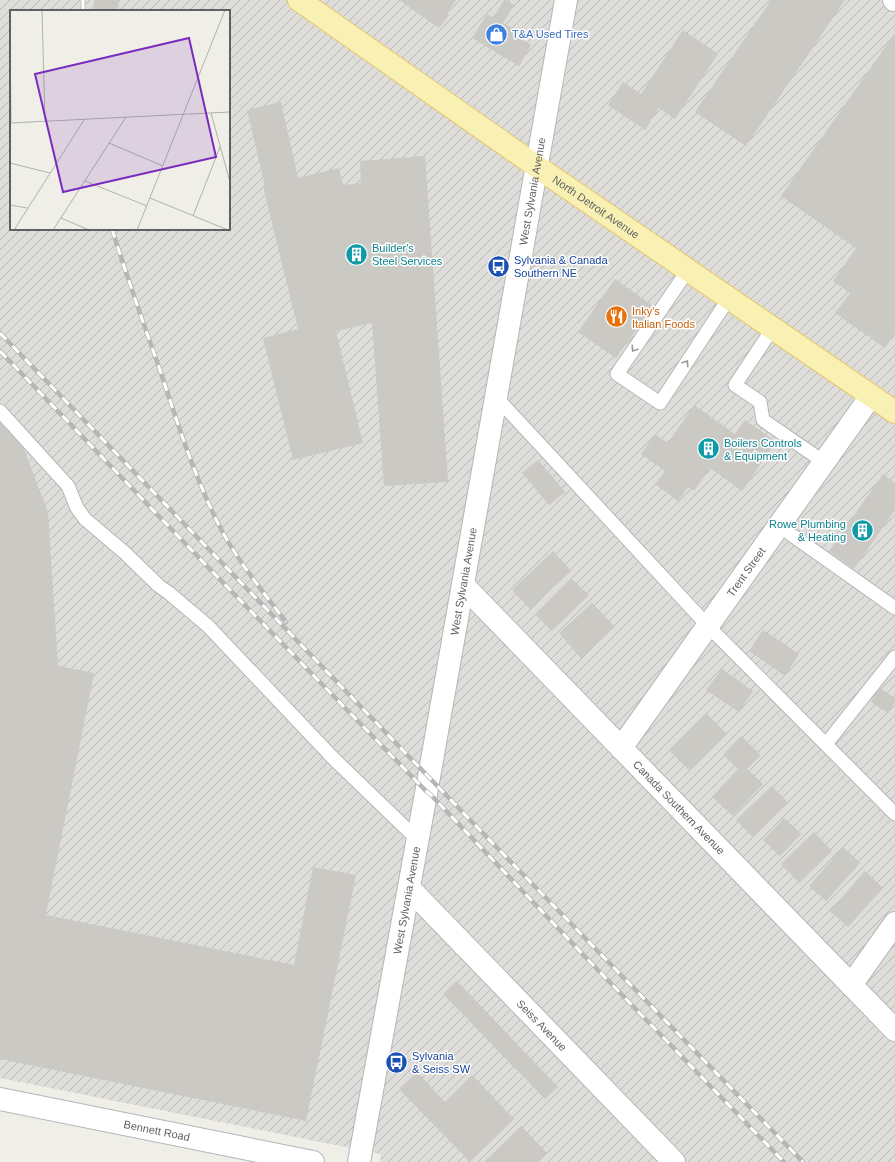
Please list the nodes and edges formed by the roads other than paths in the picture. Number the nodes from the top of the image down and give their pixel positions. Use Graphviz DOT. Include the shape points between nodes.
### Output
graph roads {
  1 [pos="299,0"];
  2 [pos="566,0"];
  3 [pos="536,166"];
  4 [pos="688,270"];
  5 [pos="729,298"];
  6 [pos="773,328"];
  7 [pos="871,396"];
  8 [pos="496,398"];
  9 [pos="0,410"];
  10 [pos="895,412"];
  11 [pos="824,462"];
  12 [pos="779,526"];
  13 [pos="463,584"];
  14 [pos="895,608"];
  15 [pos="708,626"];
  16 [pos="895,657"];
  17 [pos="826,744"];
  18 [pos="621,748"];
  19 [pos="895,814"];
  20 [pos="418,840"];
  21 [pos="409,888"];
  22 [pos="895,923"];
  23 [pos="851,985"];
  24 [pos="895,1030"];
  25 [pos="0,1099"];
  26 [pos="313,1162"];
  27 [pos="359,1162"];
  28 [pos="674,1162"];
  1 -- 3 [label="main road, North Detroit Avenue"];
  2 -- 3 [label="street, West Sylvania Avenue"];
  3 -- 4 [label="main road, North Detroit Avenue"];
  3 -- 8 [label="street, West Sylvania Avenue"];
  4 -- 5 [label="main road, North Detroit Avenue"];
  4 -- 5 [label="lane, one-way" via="617,374 660,403"];
  5 -- 6 [label="main road, North Detroit Avenue"];
  6 -- 7 [label="main road, North Detroit Avenue"];
  6 -- 11 [label="lane" via="736,385 760,402 763,420"];
  7 -- 10 [label="main road, North Detroit Avenue"];
  7 -- 11 [label="street, Trent Street"];
  8 -- 13 [label="street, West Sylvania Avenue"];
  8 -- 15 [label="lane"];
  9 -- 20 [label="lane" via="68,486 77,508 85,519 208,626 333,758"];
  11 -- 12 [label="street, Trent Street"];
  12 -- 14 [label="lane"];
  12 -- 15 [label="street, Trent Street"];
  13 -- 18 [label="street, Canada Southern Avenue"];
  13 -- 20 [label="street, West Sylvania Avenue"];
  15 -- 17 [label="lane"];
  15 -- 18 [label="street, Trent Street"];
  16 -- 17 [label="lane"];
  17 -- 19 [label="lane"];
  18 -- 23 [label="street, Canada Southern Avenue"];
  20 -- 21 [label="street, West Sylvania Avenue"];
  21 -- 27 [label="street, West Sylvania Avenue"];
  21 -- 28 [label="street, Seiss Avenue"];
  22 -- 23 [label="street"];
  23 -- 24 [label="street, Canada Southern Avenue"];
  25 -- 26 [label="street, Bennett Road"];
}
